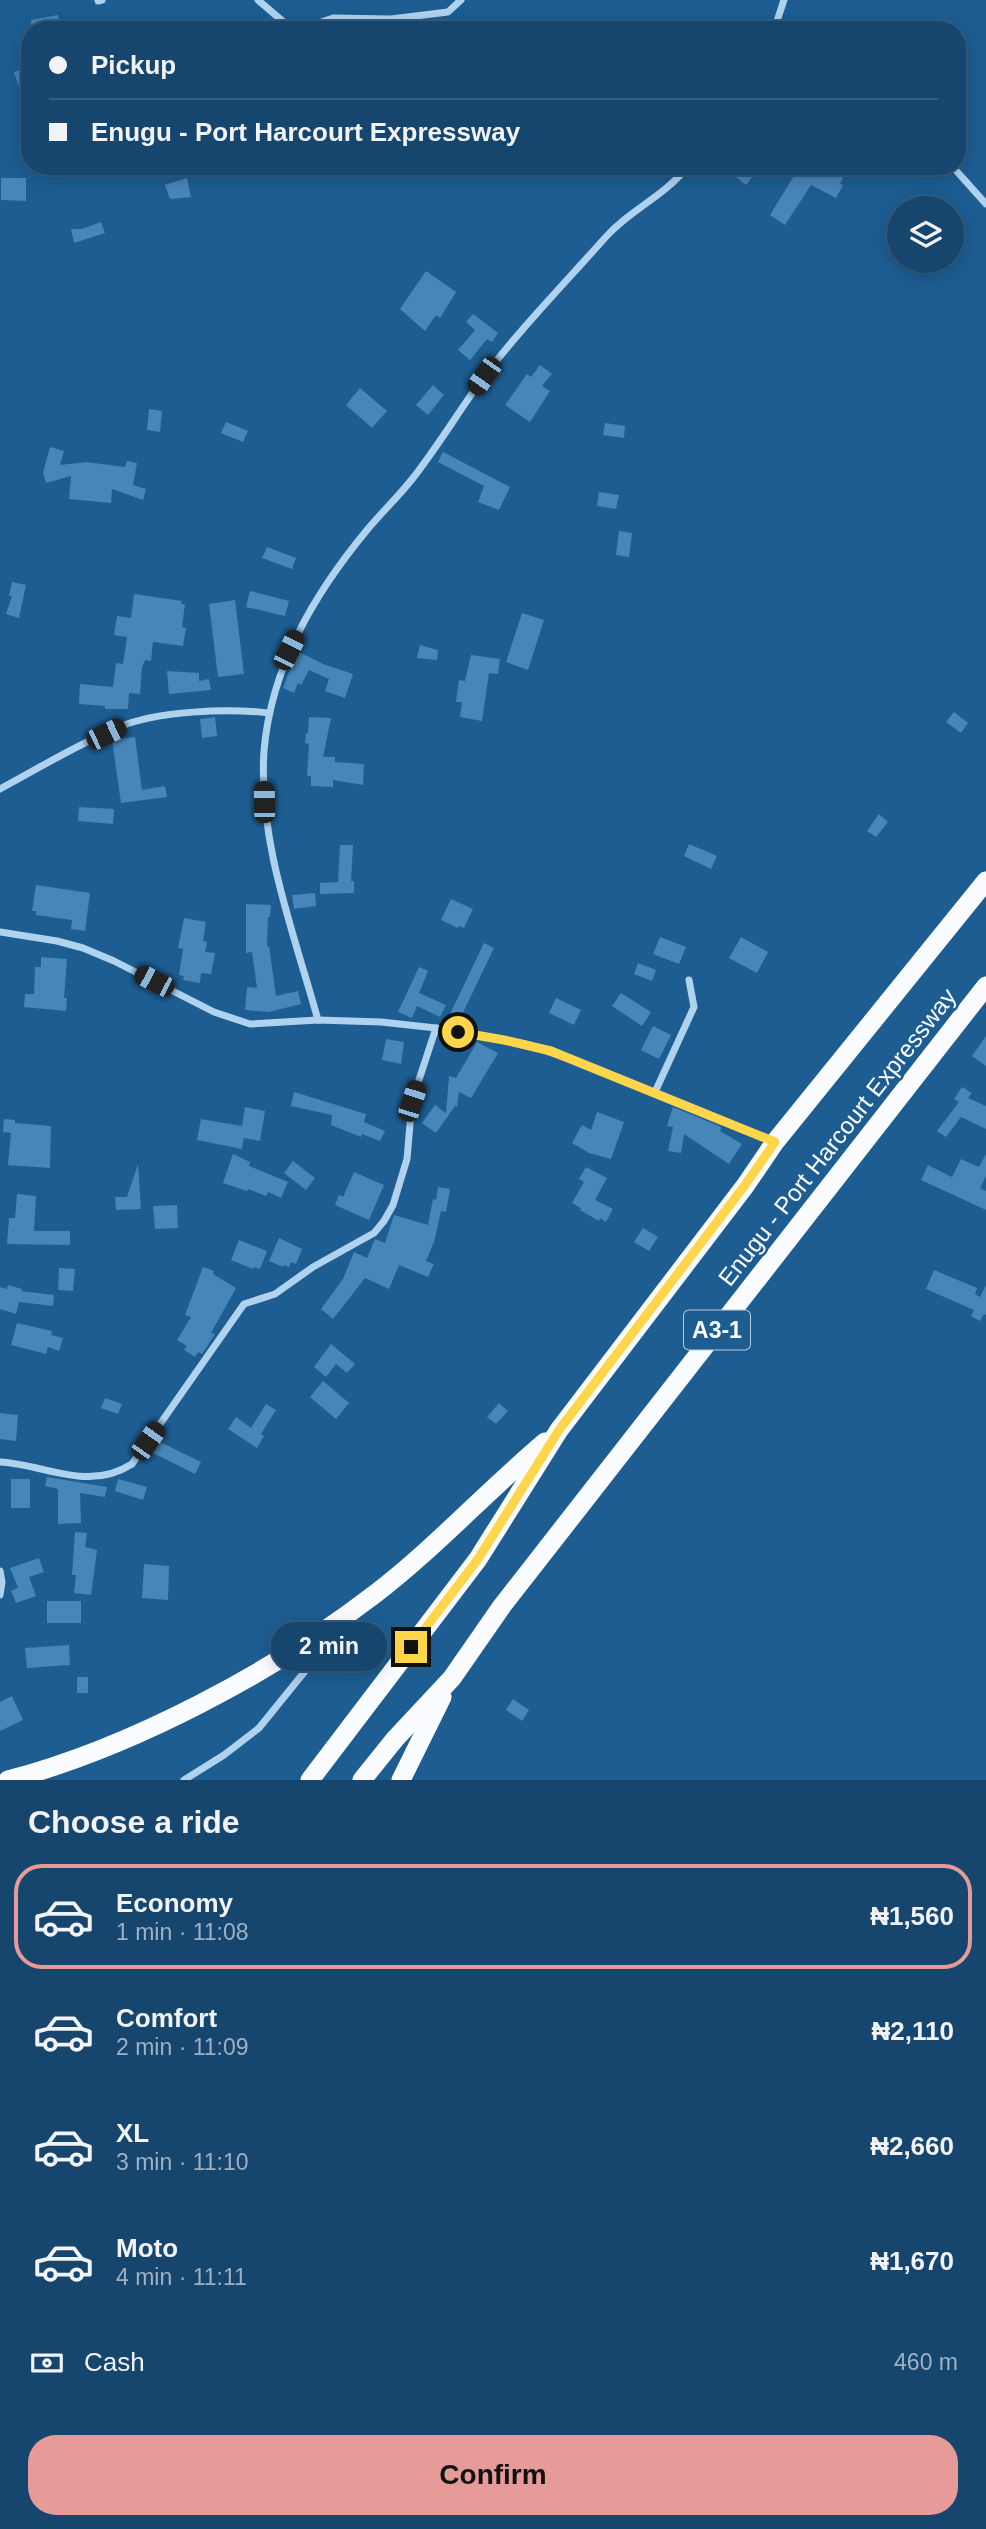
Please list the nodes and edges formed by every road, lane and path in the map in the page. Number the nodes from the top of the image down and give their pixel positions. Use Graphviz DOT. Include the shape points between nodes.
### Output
graph roads {
  1 [pos="258,0"];
  2 [pos="461,0"];
  3 [pos="784,0"];
  4 [pos="284,21"];
  5 [pos="324,21"];
  6 [pos="777,21"];
  7 [pos="681,175"];
  8 [pos="960,175"];
  9 [pos="986,204"];
  10 [pos="268,713"];
  11 [pos="0,789"];
  12 [pos="986,881"];
  13 [pos="0,932"];
  14 [pos="689,980"];
  15 [pos="986,986"];
  16 [pos="318,1020"];
  17 [pos="436,1028"];
  18 [pos="655,1092"];
  19 [pos="775,1142"];
  20 [pos="559,1430"];
  21 [pos="0,1462"];
  22 [pos="0,1571"];
  23 [pos="0,1595"];
  24 [pos="351,1611"];
  25 [pos="452,1678"];
  26 [pos="8,1780"];
  27 [pos="184,1780"];
  28 [pos="310,1780"];
  29 [pos="362,1780"];
  30 [pos="401,1780"];
  1 -- 4 [label="street"];
  2 -- 5 [label="street" via="447,12"];
  3 -- 6 [label="street"];
  7 -- 10 [label="street" via="612,230 484,376 413,479 336,569 289,650"];
  8 -- 9 [label="street"];
  10 -- 11 [label="street" via="221,710 122,726"];
  10 -- 16 [label="street" via="264,802 282,890"];
  12 -- 19 [label="highway, Enugu - Port Harcourt Expressway / A3-1"];
  13 -- 16 [label="street" via="83,948 232,1020 260,1024"];
  14 -- 18 [label="street" via="694,1007"];
  15 -- 25 [label="highway, Enugu - Port Harcourt Expressway / A3-1" via="510,1595"];
  16 -- 17 [label="street"];
  17 -- 18 [label="street" via="551,1051"];
  17 -- 21 [label="street" via="412,1101 407,1159 393,1205 374,1233 275,1294 244,1304 132,1464 90,1478"];
  18 -- 19 [label="street"];
  19 -- 20 [label="highway, Enugu - Port Harcourt Expressway / A3-1"];
  20 -- 24 [label="highway" via="440,1539"];
  20 -- 28 [label="highway, Enugu - Port Harcourt Expressway / A3-1" via="478,1559"];
  22 -- 23 [label="street"];
  24 -- 26 [label="highway" via="260,1671 175,1716 99,1749"];
  24 -- 27 [label="street" via="349,1642 306,1670 258,1728"];
  25 -- 29 [label="highway, Enugu - Port Harcourt Expressway / A3-1"];
  25 -- 30 [label="highway"];
}
